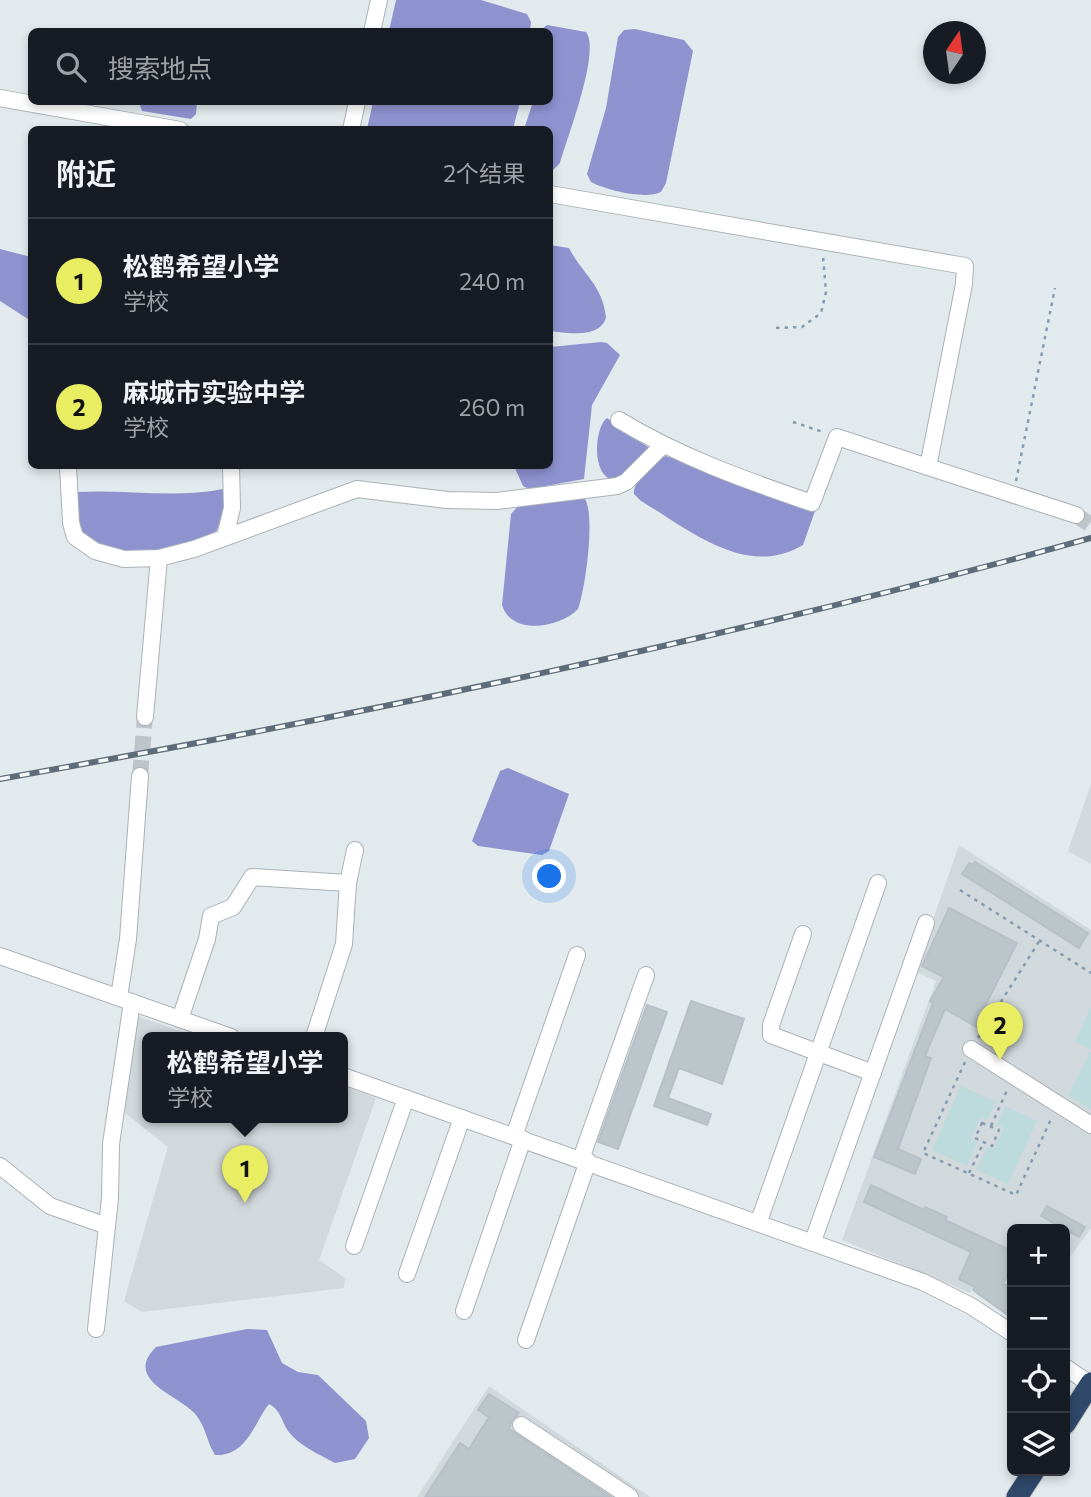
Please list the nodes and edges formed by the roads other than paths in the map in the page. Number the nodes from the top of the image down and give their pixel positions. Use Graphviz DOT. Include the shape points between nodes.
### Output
graph roads {
  1 [pos="379,0"];
  2 [pos="373,28"];
  3 [pos="0,98"];
  4 [pos="28,103"];
  5 [pos="36,105"];
  6 [pos="356,105"];
  7 [pos="143,126"];
  8 [pos="352,126"];
  9 [pos="553,195"];
  10 [pos="619,420"];
  11 [pos="662,446"];
  12 [pos="928,467"];
  13 [pos="68,469"];
  14 [pos="231,469"];
  15 [pos="1076,515"];
  16 [pos="225,537"];
  17 [pos="159,558"];
  18 [pos="145,717"];
  19 [pos="141,776"];
  20 [pos="355,850"];
  21 [pos="348,883"];
  22 [pos="878,883"];
  23 [pos="926,923"];
  24 [pos="803,934"];
  25 [pos="0,956"];
  26 [pos="577,956"];
  27 [pos="646,975"];
  28 [pos="125,999"];
  29 [pos="180,1019"];
  30 [pos="218,1032"];
  31 [pos="316,1032"];
  32 [pos="971,1049"];
  33 [pos="818,1054"];
  34 [pos="873,1073"];
  35 [pos="348,1078"];
  36 [pos="406,1098"];
  37 [pos="462,1118"];
  38 [pos="1091,1125"];
  39 [pos="518,1137"];
  40 [pos="584,1160"];
  41 [pos="0,1166"];
  42 [pos="758,1221"];
  43 [pos="107,1226"];
  44 [pos="813,1241"];
  45 [pos="354,1246"];
  46 [pos="407,1275"];
  47 [pos="464,1311"];
  48 [pos="96,1329"];
  49 [pos="1007,1330"];
  50 [pos="526,1340"];
  51 [pos="1070,1370"];
  52 [pos="1091,1384"];
  53 [pos="1070,1416"];
  54 [pos="521,1425"];
  55 [pos="1031,1476"];
  56 [pos="630,1497"];
  57 [pos="1017,1497"];
  1 -- 2 [label="street"];
  3 -- 4 [label="street"];
  5 -- 7 [label="street"];
  6 -- 8 [label="street"];
  9 -- 12 [label="street" via="965,266"];
  10 -- 11 [label="street"];
  11 -- 12 [label="street" via="812,503 837,437"];
  11 -- 16 [label="street" via="617,486 497,501 356,489"];
  12 -- 15 [label="street"];
  13 -- 17 [label="street" via="75,537 109,556"];
  14 -- 16 [label="street" via="232,508"];
  16 -- 17 [label="street"];
  17 -- 18 [label="street"];
  19 -- 28 [label="street"];
  20 -- 21 [label="street"];
  21 -- 29 [label="street" via="252,877 233,906 211,916"];
  21 -- 31 [label="street" via="344,944"];
  22 -- 33 [label="street"];
  23 -- 34 [label="street"];
  24 -- 33 [label="street" via="770,1031 774,1038"];
  25 -- 28 [label="street"];
  26 -- 39 [label="street"];
  27 -- 40 [label="street"];
  28 -- 29 [label="street"];
  28 -- 43 [label="street"];
  29 -- 30 [label="street"];
  32 -- 38 [label="street"];
  33 -- 34 [label="street"];
  33 -- 42 [label="street"];
  34 -- 44 [label="street"];
  35 -- 36 [label="street"];
  36 -- 37 [label="street"];
  36 -- 45 [label="street"];
  37 -- 39 [label="street"];
  37 -- 46 [label="street"];
  39 -- 40 [label="street"];
  39 -- 47 [label="street"];
  40 -- 42 [label="street"];
  40 -- 50 [label="street"];
  41 -- 43 [label="street" via="50,1206"];
  42 -- 44 [label="street"];
  43 -- 48 [label="street"];
  44 -- 49 [label="street" via="932,1286"];
  51 -- 52 [label="street"];
  52 -- 53 [label="highway"];
  54 -- 56 [label="street"];
  55 -- 57 [label="highway"];
}
